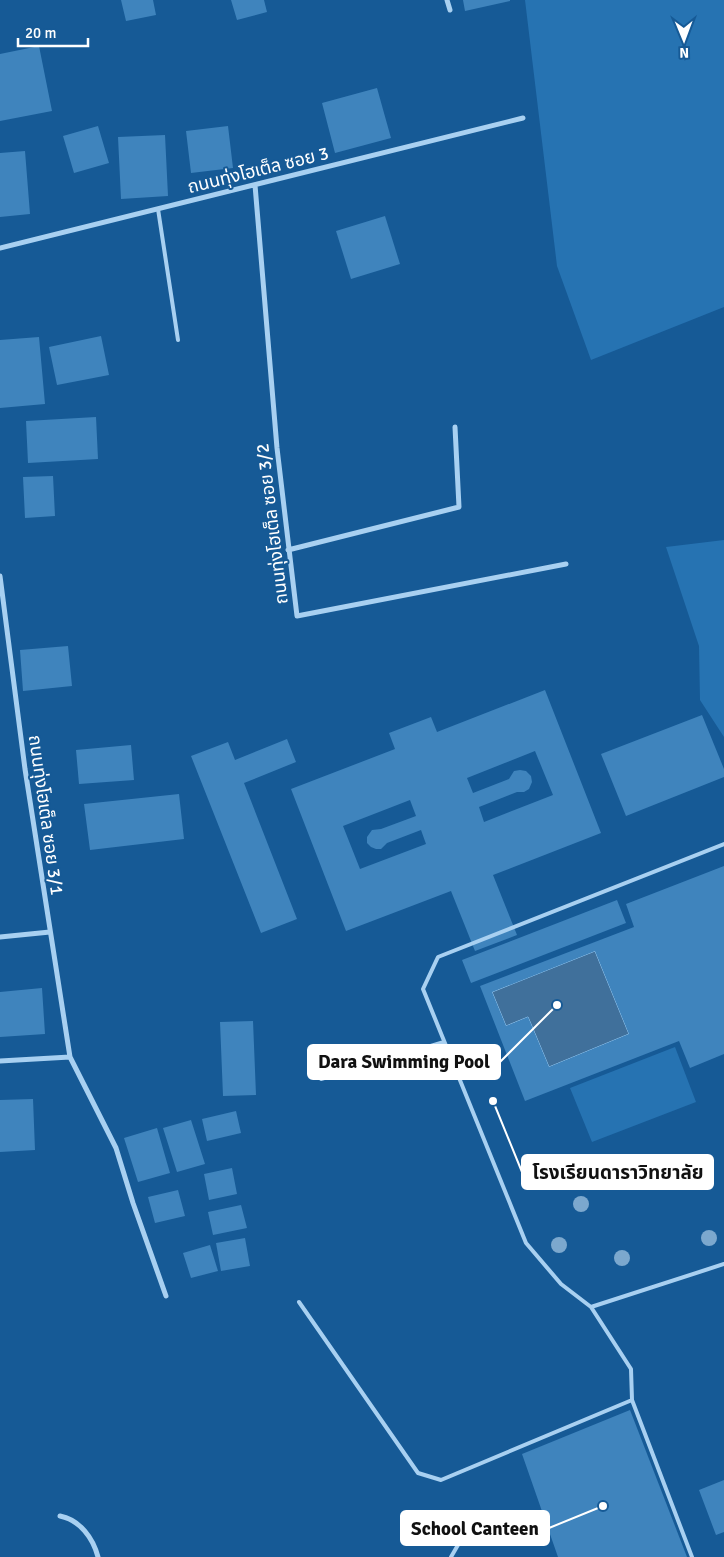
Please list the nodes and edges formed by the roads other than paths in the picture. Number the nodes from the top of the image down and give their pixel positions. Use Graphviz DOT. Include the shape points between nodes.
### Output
graph roads {
  1 [pos="447,0"];
  2 [pos="450,10"];
  3 [pos="523,118"];
  4 [pos="255,185"];
  5 [pos="158,209"];
  6 [pos="0,248"];
  7 [pos="178,340"];
  8 [pos="455,427"];
  9 [pos="288,550"];
  10 [pos="566,564"];
  11 [pos="0,576"];
  12 [pos="2,599"];
  13 [pos="724,844"];
  14 [pos="50,932"];
  15 [pos="0,937"];
  16 [pos="444,1042"];
  17 [pos="70,1057"];
  18 [pos="0,1061"];
  19 [pos="321,1079"];
  20 [pos="724,1264"];
  21 [pos="166,1296"];
  22 [pos="299,1302"];
  23 [pos="591,1307"];
  24 [pos="632,1400"];
  25 [pos="60,1516"];
  26 [pos="462,1538"];
  27 [pos="98,1557"];
  28 [pos="451,1557"];
  29 [pos="692,1557"];
  1 -- 2 [label="street"];
  3 -- 4 [label="street, ถนนทุ่งโฮเต็ล ซอย 3"];
  4 -- 5 [label="street, ถนนทุ่งโฮเต็ล ซอย 3"];
  4 -- 9 [label="street, ถนนทุ่งโฮเต็ล ซอย 3/2"];
  5 -- 6 [label="street, ถนนทุ่งโฮเต็ล ซอย 3"];
  5 -- 7 [label="lane"];
  8 -- 9 [label="street" via="459,507"];
  9 -- 10 [label="street, ถนนทุ่งโฮเต็ล ซอย 3/2" via="296,616"];
  11 -- 12 [label="street, ถนนทุ่งโฮเต็ล ซอย 3/1"];
  12 -- 14 [label="street, ถนนทุ่งโฮเต็ล ซอย 3/1"];
  13 -- 16 [label="lane" via="438,957 423,989"];
  14 -- 15 [label="street"];
  14 -- 17 [label="street, ถนนทุ่งโฮเต็ล ซอย 3/1"];
  16 -- 19 [label="lane"];
  16 -- 23 [label="lane" via="526,1243 561,1284"];
  17 -- 18 [label="street"];
  17 -- 21 [label="street, ถนนทุ่งโฮเต็ล ซอย 3/1" via="116,1148"];
  20 -- 23 [label="lane"];
  22 -- 24 [label="lane" via="418,1473 441,1480"];
  23 -- 24 [label="lane" via="632,1369"];
  24 -- 29 [label="lane"];
  25 -- 27 [label="street" via="85,1531"];
  26 -- 28 [label="lane"];
}
